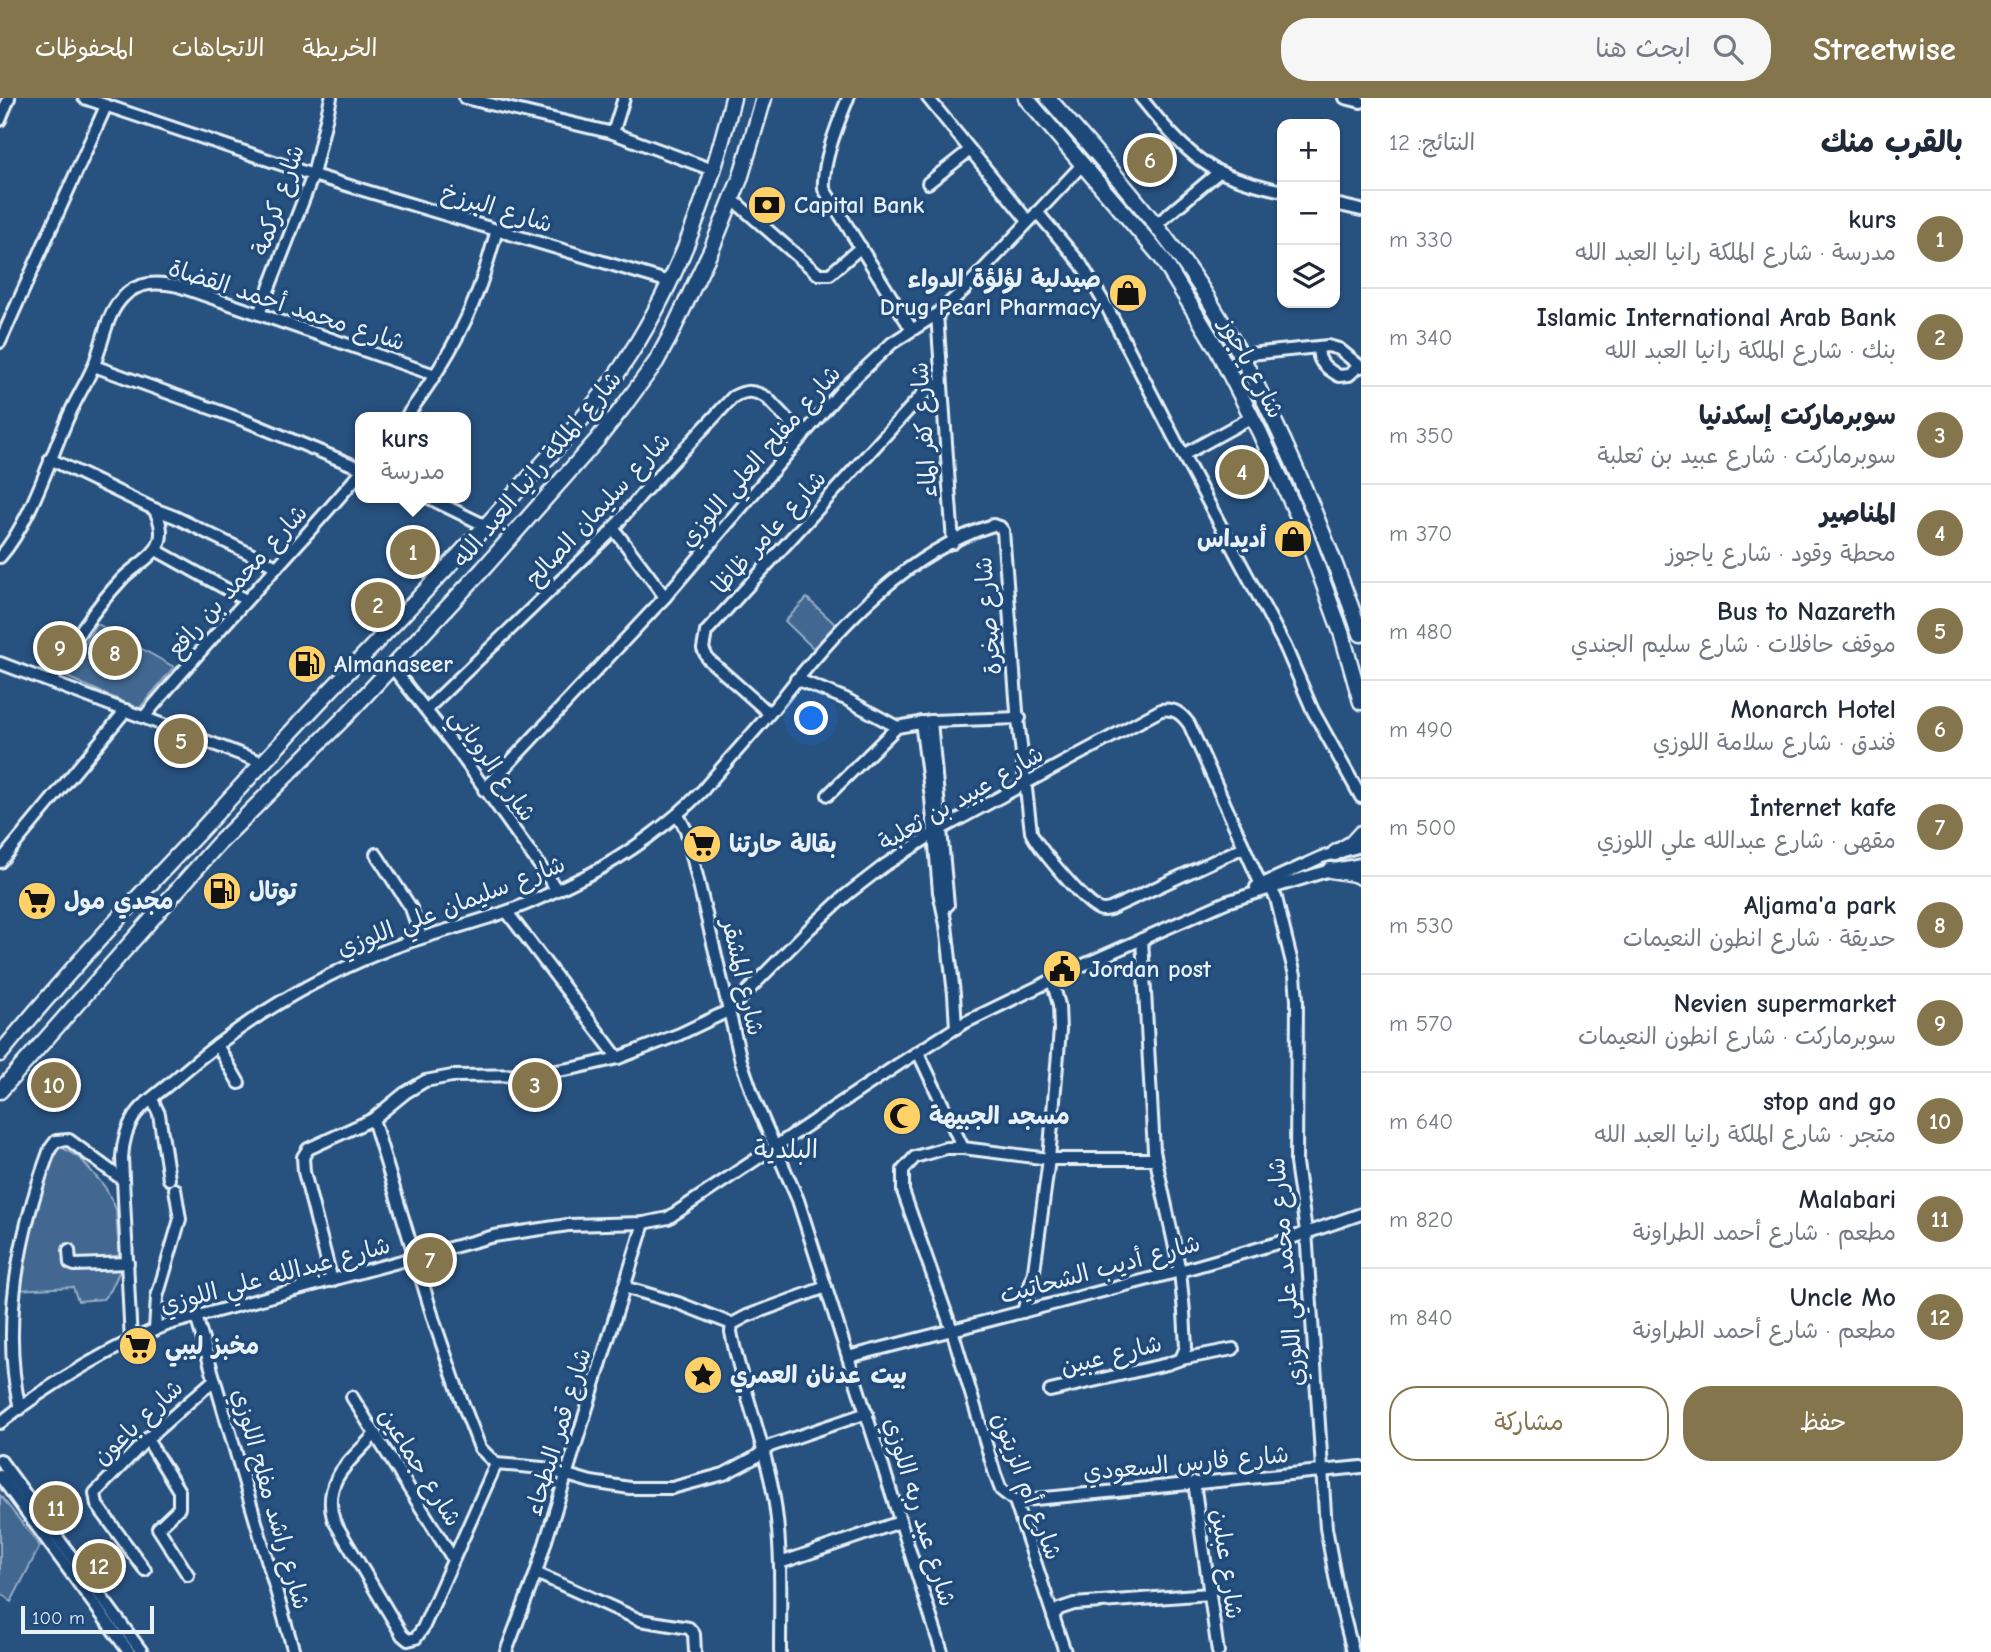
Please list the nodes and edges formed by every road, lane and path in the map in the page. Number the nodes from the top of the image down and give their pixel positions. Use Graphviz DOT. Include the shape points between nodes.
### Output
graph roads {
  1 [pos="9,98"];
  2 [pos="84,98"];
  3 [pos="331,98"];
  4 [pos="465,98"];
  5 [pos="624,98"];
  6 [pos="733,98"];
  7 [pos="764,98"];
  8 [pos="848,98"];
  9 [pos="928,98"];
  10 [pos="1026,98"];
  11 [pos="1048,98"];
  12 [pos="1141,98"];
  13 [pos="1345,98"];
  14 [pos="1361,102"];
  15 [pos="106,106"];
  16 [pos="0,120"];
  17 [pos="613,133"];
  18 [pos="970,150"];
  19 [pos="1082,165"];
  20 [pos="713,170"];
  21 [pos="1219,172"];
  22 [pos="313,175"];
  23 [pos="928,183"];
  24 [pos="1277,190"];
  25 [pos="732,199"];
  26 [pos="1340,205"];
  27 [pos="1361,210"];
  28 [pos="1037,212"];
  29 [pos="1028,221"];
  30 [pos="1157,224"];
  31 [pos="497,230"];
  32 [pos="861,247"];
  33 [pos="670,282"];
  34 [pos="259,314"];
  35 [pos="937,314"];
  36 [pos="912,330"];
  37 [pos="0,342"];
  38 [pos="1319,349"];
  39 [pos="1240,355"];
  40 [pos="93,366"];
  41 [pos="1360,366"];
  42 [pos="435,375"];
  43 [pos="941,382"];
  44 [pos="409,412"];
  45 [pos="1252,417"];
  46 [pos="803,436"];
  47 [pos="1183,455"];
  48 [pos="50,459"];
  49 [pos="355,468"];
  50 [pos="355,476"];
  51 [pos="439,503"];
  52 [pos="154,509"];
  53 [pos="486,526"];
  54 [pos="613,528"];
  55 [pos="1003,531"];
  56 [pos="0,537"];
  57 [pos="13,540"];
  58 [pos="953,543"];
  59 [pos="156,550"];
  60 [pos="0,557"];
  61 [pos="277,567"];
  62 [pos="665,597"];
  63 [pos="246,600"];
  64 [pos="1361,634"];
  65 [pos="0,663"];
  66 [pos="393,667"];
  67 [pos="796,679"];
  68 [pos="51,682"];
  69 [pos="1361,702"];
  70 [pos="427,709"];
  71 [pos="126,710"];
  72 [pos="1173,710"];
  73 [pos="769,713"];
  74 [pos="144,717"];
  75 [pos="1019,721"];
  76 [pos="926,722"];
  77 [pos="897,727"];
  78 [pos="261,762"];
  79 [pos="1026,785"];
  80 [pos="484,790"];
  81 [pos="828,794"];
  82 [pos="1361,797"];
  83 [pos="678,815"];
  84 [pos="937,831"];
  85 [pos="1361,833"];
  86 [pos="1361,846"];
  87 [pos="1244,847"];
  88 [pos="1335,853"];
  89 [pos="376,854"];
  90 [pos="0,862"];
  91 [pos="1361,864"];
  92 [pos="1330,870"];
  93 [pos="1361,877"];
  94 [pos="1266,887"];
  95 [pos="556,890"];
  96 [pos="507,912"];
  97 [pos="421,937"];
  98 [pos="1142,939"];
  99 [pos="1052,980"];
  100 [pos="728,1011"];
  101 [pos="956,1028"];
  102 [pos="218,1045"];
  103 [pos="918,1052"];
  104 [pos="0,1054"];
  105 [pos="618,1058"];
  106 [pos="239,1083"];
  107 [pos="0,1091"];
  108 [pos="152,1100"];
  109 [pos="373,1119"];
  110 [pos="775,1147"];
  111 [pos="963,1148"];
  112 [pos="1049,1159"];
  113 [pos="1155,1159"];
  114 [pos="123,1181"];
  115 [pos="1361,1214"];
  116 [pos="645,1223"];
  117 [pos="1306,1231"];
  118 [pos="68,1250"];
  119 [pos="416,1258"];
  120 [pos="128,1263"];
  121 [pos="1180,1271"];
  122 [pos="332,1281"];
  123 [pos="624,1287"];
  124 [pos="825,1287"];
  125 [pos="1023,1311"];
  126 [pos="196,1316"];
  127 [pos="732,1324"];
  128 [pos="155,1330"];
  129 [pos="952,1330"];
  130 [pos="131,1342"];
  131 [pos="1233,1349"];
  132 [pos="848,1357"];
  133 [pos="1181,1359"];
  134 [pos="214,1380"];
  135 [pos="1050,1391"];
  136 [pos="352,1397"];
  137 [pos="16,1411"];
  138 [pos="0,1413"];
  139 [pos="867,1413"];
  140 [pos="0,1423"];
  141 [pos="375,1434"];
  142 [pos="147,1439"];
  143 [pos="763,1451"];
  144 [pos="0,1460"];
  145 [pos="496,1464"];
  146 [pos="1361,1467"];
  147 [pos="1322,1472"];
  148 [pos="566,1475"];
  149 [pos="0,1476"];
  150 [pos="1194,1482"];
  151 [pos="1015,1501"];
  152 [pos="900,1522"];
  153 [pos="453,1559"];
  154 [pos="780,1563"];
  155 [pos="145,1570"];
  156 [pos="536,1573"];
  157 [pos="188,1575"];
  158 [pos="1210,1594"];
  159 [pos="1053,1616"];
  160 [pos="290,1651"];
  161 [pos="129,1652"];
  162 [pos="142,1652"];
  163 [pos="506,1652"];
  164 [pos="695,1652"];
  165 [pos="780,1652"];
  166 [pos="942,1652"];
  167 [pos="1065,1652"];
  168 [pos="1218,1652"];
  169 [pos="1353,1652"];
  1 -- 16 [label="street"];
  2 -- 15 [label="street, شارع البرزخ"];
  3 -- 22 [label="street, شارع كركمة"];
  4 -- 17 [label="street"];
  5 -- 17 [label="street"];
  6 -- 20 [label="main road, شارع الملكة رانيا العبد الله"];
  7 -- 25 [label="main road, شارع الملكة رانيا العبد الله"];
  8 -- 32 [label="street" via="825,170 824,189"];
  9 -- 18 [label="street"];
  10 -- 19 [label="main road, شارع ياجوز"];
  11 -- 30 [label="main road, شارع ياجوز"];
  12 -- 21 [label="street" via="1178,139"];
  13 -- 14 [label="street"];
  15 -- 22 [label="street, شارع البرزخ"];
  15 -- 37 [label="street"];
  17 -- 20 [label="street"];
  18 -- 23 [label="street"];
  18 -- 29 [label="street"];
  19 -- 28 [label="street, شارع مفلح العلي اللوزي"];
  19 -- 45 [label="main road, شارع ياجوز" via="1162,258"];
  20 -- 33 [label="main road, شارع الملكة رانيا العبد الله"];
  21 -- 24 [label="street"];
  21 -- 30 [label="street"];
  22 -- 31 [label="street, شارع البرزخ"];
  22 -- 34 [label="street, شارع كركمة"];
  25 -- 32 [label="street" via="818,274 830,274"];
  25 -- 66 [label="main road, شارع الملكة رانيا العبد الله" via="669,338 642,381 597,440"];
  26 -- 27 [label="street"];
  28 -- 29 [label="street, شارع مفلح العلي اللوزي"];
  28 -- 47 [label="street" via="1096,286"];
  29 -- 35 [label="street, شارع مفلح العلي اللوزي"];
  30 -- 39 [label="main road, شارع ياجوز"];
  31 -- 33 [label="street, شارع البرزخ"];
  31 -- 42 [label="street" via="470,310"];
  32 -- 36 [label="street"];
  33 -- 53 [label="main road, شارع الملكة رانيا العبد الله" via="621,368 560,445"];
  34 -- 40 [label="street, شارع محمد أحمد القضاة" via="178,286 139,286 115,307"];
  34 -- 42 [label="street, شارع محمد أحمد القضاة"];
  35 -- 36 [label="street, شارع مفلح العلي اللوزي"];
  35 -- 43 [label="street, شارع كفر الماء"];
  36 -- 46 [label="street, شارع مفلح العلي اللوزي" via="892,342 850,382"];
  38 -- 39 [label="street"];
  38 -- 41 [label="street" via="1339,349"];
  38 -- 41 [label="street" via="1321,361 1339,376"];
  39 -- 64 [label="main road, شارع ياجوز" via="1319,522"];
  40 -- 48 [label="street, شارع محمد أحمد القضاة"];
  40 -- 49 [label="street" via="246,421"];
  42 -- 44 [label="street"];
  43 -- 58 [label="street, شارع كفر الماء"];
  43 -- 73 [label="street, شارع عامر ظاظا" via="912,406 704,637 708,659"];
  45 -- 47 [label="street"];
  45 -- 69 [label="main road, شارع ياجوز" via="1309,542"];
  46 -- 54 [label="street, شارع سليمان الصالح" via="767,398 742,392 701,430"];
  46 -- 62 [label="street, شارع مفلح العلي اللوزي"];
  47 -- 82 [label="street"];
  48 -- 52 [label="street"];
  48 -- 57 [label="street, شارع محمد أحمد القضاة"];
  50 -- 61 [label="street, شارع محمد بن رافع"];
  51 -- 53 [label="street"];
  52 -- 59 [label="street" via="162,529"];
  52 -- 61 [label="street"];
  53 -- 78 [label="main road, شارع الملكة رانيا العبد الله"];
  54 -- 62 [label="street"];
  54 -- 70 [label="street, شارع سليمان الصالح"];
  55 -- 58 [label="street, شارع سليمان علي اللوزي" via="993,525"];
  55 -- 75 [label="street, شارع صخرة"];
  56 -- 57 [label="street"];
  57 -- 60 [label="street, شارع محمد أحمد القضاة"];
  58 -- 67 [label="street, شارع سليمان علي اللوزي" via="872,598"];
  59 -- 63 [label="street"];
  59 -- 68 [label="street" via="103,600"];
  61 -- 63 [label="street, شارع محمد بن رافع"];
  62 -- 80 [label="street, شارع مفلح العلي اللوزي"];
  63 -- 74 [label="street, شارع محمد بن رافع"];
  65 -- 68 [label="street"];
  66 -- 70 [label="street, شارع الروياني"];
  66 -- 107 [label="main road, شارع الملكة رانيا العبد الله" via="218,844"];
  67 -- 73 [label="street, شارع سليمان علي اللوزي"];
  67 -- 77 [label="street"];
  68 -- 71 [label="street"];
  70 -- 80 [label="street, شارع الروياني"];
  71 -- 74 [label="street"];
  71 -- 90 [label="street"];
  72 -- 79 [label="street, شارع عبيد بن ثعلبة" via="1154,713"];
  72 -- 87 [label="street, شارع محمد علي اللوزي" via="1189,724"];
  73 -- 83 [label="street, شارع سليمان علي اللوزي"];
  74 -- 78 [label="street"];
  75 -- 76 [label="street"];
  75 -- 79 [label="street, شارع صخرة"];
  76 -- 77 [label="street"];
  76 -- 84 [label="street"];
  77 -- 81 [label="street"];
  78 -- 104 [label="main road, شارع الملكة رانيا العبد الله"];
  79 -- 84 [label="street, شارع عبيد بن ثعلبة"];
  79 -- 87 [label="street, شارع صخرة" via="1035,841 1098,909 1110,909"];
  80 -- 95 [label="street, شارع الروياني"];
  83 -- 95 [label="street, شارع سليمان علي اللوزي" via="591,873"];
  83 -- 100 [label="street, شارع المشقر" via="686,830"];
  84 -- 100 [label="street, شارع عبيد بن ثعلبة" via="846,895"];
  84 -- 101 [label="street"];
  85 -- 88 [label="main road"];
  86 -- 88 [label="street, شارع عبدالله علي اللوزي"];
  87 -- 94 [label="street, شارع محمد علي اللوزي"];
  88 -- 94 [label="street, شارع عبدالله علي اللوزي"];
  89 -- 97 [label="street" via="411,908"];
  91 -- 92 [label="street, شارع عبدالله علي اللوزي"];
  92 -- 93 [label="main road"];
  92 -- 94 [label="street, شارع عبدالله علي اللوزي"];
  94 -- 98 [label="street, شارع عبدالله علي اللوزي"];
  94 -- 117 [label="street, شارع محمد علي اللوزي" via="1276,898 1295,975 1296,1163"];
  95 -- 96 [label="street, شارع سليمان علي اللوزي"];
  96 -- 97 [label="street, شارع سليمان علي اللوزي"];
  96 -- 105 [label="street"];
  97 -- 102 [label="street, شارع سليمان علي اللوزي" via="283,1000"];
  98 -- 99 [label="street, شارع عبدالله علي اللوزي"];
  98 -- 113 [label="street, شارع عبين"];
  99 -- 101 [label="street, شارع عبدالله علي اللوزي"];
  99 -- 112 [label="street" via="1060,1030"];
  100 -- 105 [label="street, شارع عبيد بن ثعلبة"];
  100 -- 110 [label="street, شارع المشقر" via="741,1061"];
  101 -- 103 [label="street, شارع عبدالله علي اللوزي"];
  102 -- 106 [label="street"];
  102 -- 108 [label="street, شارع سليمان علي اللوزي"];
  103 -- 110 [label="street, شارع عبدالله علي اللوزي"];
  103 -- 111 [label="street"];
  105 -- 109 [label="street, شارع عبيد بن ثعلبة" via="533,1075 468,1075 425,1081"];
  108 -- 114 [label="street, شارع سليمان علي اللوزي" via="127,1127"];
  108 -- 128 [label="street" via="159,1114 180,1219 158,1297"];
  109 -- 119 [label="street"];
  109 -- 122 [label="street, شارع عبيد بن ثعلبة" via="308,1149 303,1157"];
  110 -- 116 [label="street, شارع عبدالله علي اللوزي" via="670,1217"];
  110 -- 124 [label="street, شارع عبد ربه اللوزي" via="798,1200"];
  111 -- 112 [label="street, شارع أم الزيتون"];
  111 -- 129 [label="street, شارع أم الزيتون" via="932,1150 915,1157 903,1170 902,1180"];
  112 -- 113 [label="street, شارع أم الزيتون"];
  112 -- 125 [label="street" via="1036,1259"];
  113 -- 121 [label="street, شارع عبين"];
  114 -- 120 [label="street, شارع سليمان علي اللوزي"];
  114 -- 137 [label="street" via="69,1140 56,1140 50,1149 16,1274 12,1351"];
  115 -- 117 [label="street, شارع أديب الشحاتيت"];
  116 -- 119 [label="street, شارع عبدالله علي اللوزي" via="527,1230"];
  116 -- 123 [label="street, شارع قمر البطحاء"];
  117 -- 121 [label="street, شارع أديب الشحاتيت"];
  117 -- 147 [label="street, شارع محمد علي اللوزي"];
  118 -- 120 [label="street" via="70,1263 75,1265"];
  119 -- 122 [label="street, شارع عبدالله علي اللوزي"];
  119 -- 145 [label="street" via="462,1402 480,1448"];
  120 -- 130 [label="street, شارع سليمان علي اللوزي"];
  121 -- 125 [label="street, شارع أديب الشحاتيت"];
  121 -- 133 [label="street, شارع عبين" via="1186,1347"];
  122 -- 126 [label="street, شارع عبدالله علي اللوزي"];
  123 -- 127 [label="street"];
  123 -- 148 [label="street, شارع قمر البطحاء"];
  124 -- 127 [label="street"];
  124 -- 132 [label="street, شارع عبد ربه اللوزي"];
  125 -- 129 [label="street, شارع أديب الشحاتيت"];
  126 -- 128 [label="street, شارع عبدالله علي اللوزي"];
  126 -- 134 [label="street, شارع راشد مفلح اللوزي"];
  127 -- 143 [label="street" via="733,1345"];
  128 -- 130 [label="street, شارع عبدالله علي اللوزي"];
  129 -- 132 [label="street, شارع أديب الشحاتيت"];
  129 -- 151 [label="street, شارع أم الزيتون" via="998,1482"];
  130 -- 137 [label="street, شارع عبدالله علي اللوزي"];
  131 -- 133 [label="street, شارع عبين"];
  132 -- 139 [label="street, شارع عبد ربه اللوزي"];
  133 -- 135 [label="street, شارع عبين"];
  134 -- 142 [label="street, شارع باعون"];
  134 -- 160 [label="street, شارع راشد مفلح اللوزي" via="252,1500"];
  136 -- 141 [label="street, شارع جماعين"];
  137 -- 138 [label="street"];
  137 -- 140 [label="street, شارع عبدالله علي اللوزي"];
  139 -- 143 [label="street"];
  139 -- 152 [label="street, شارع عبد ربه اللوزي"];
  141 -- 153 [label="street, شارع جماعين"];
  141 -- 153 [label="street" via="335,1479 330,1509 406,1639 413,1640 423,1628"];
  142 -- 155 [label="street, شارع باعون" via="94,1497"];
  142 -- 157 [label="street" via="179,1494 178,1508 158,1530"];
  143 -- 148 [label="street" via="724,1474 672,1488 641,1490"];
  143 -- 154 [label="street" via="777,1517"];
  144 -- 162 [label="street"];
  145 -- 148 [label="street"];
  145 -- 153 [label="street"];
  146 -- 147 [label="street, شارع فارس السعودي"];
  147 -- 150 [label="street, شارع فارس السعودي"];
  147 -- 169 [label="street, شارع محمد علي اللوزي" via="1332,1563"];
  148 -- 156 [label="street, شارع قمر البطحاء"];
  149 -- 161 [label="street"];
  150 -- 151 [label="street, شارع فارس السعودي"];
  150 -- 158 [label="street, شارع عبلين"];
  151 -- 159 [label="street, شارع أم الزيتون"];
  152 -- 154 [label="street"];
  152 -- 166 [label="street, شارع عبد ربه اللوزي"];
  154 -- 165 [label="street"];
  156 -- 163 [label="street, شارع قمر البطحاء"];
  156 -- 164 [label="street" via="640,1620 689,1628"];
  158 -- 159 [label="street" via="1074,1604"];
  158 -- 168 [label="street, شارع عبلين"];
  159 -- 167 [label="street, شارع أم الزيتون"];
}
